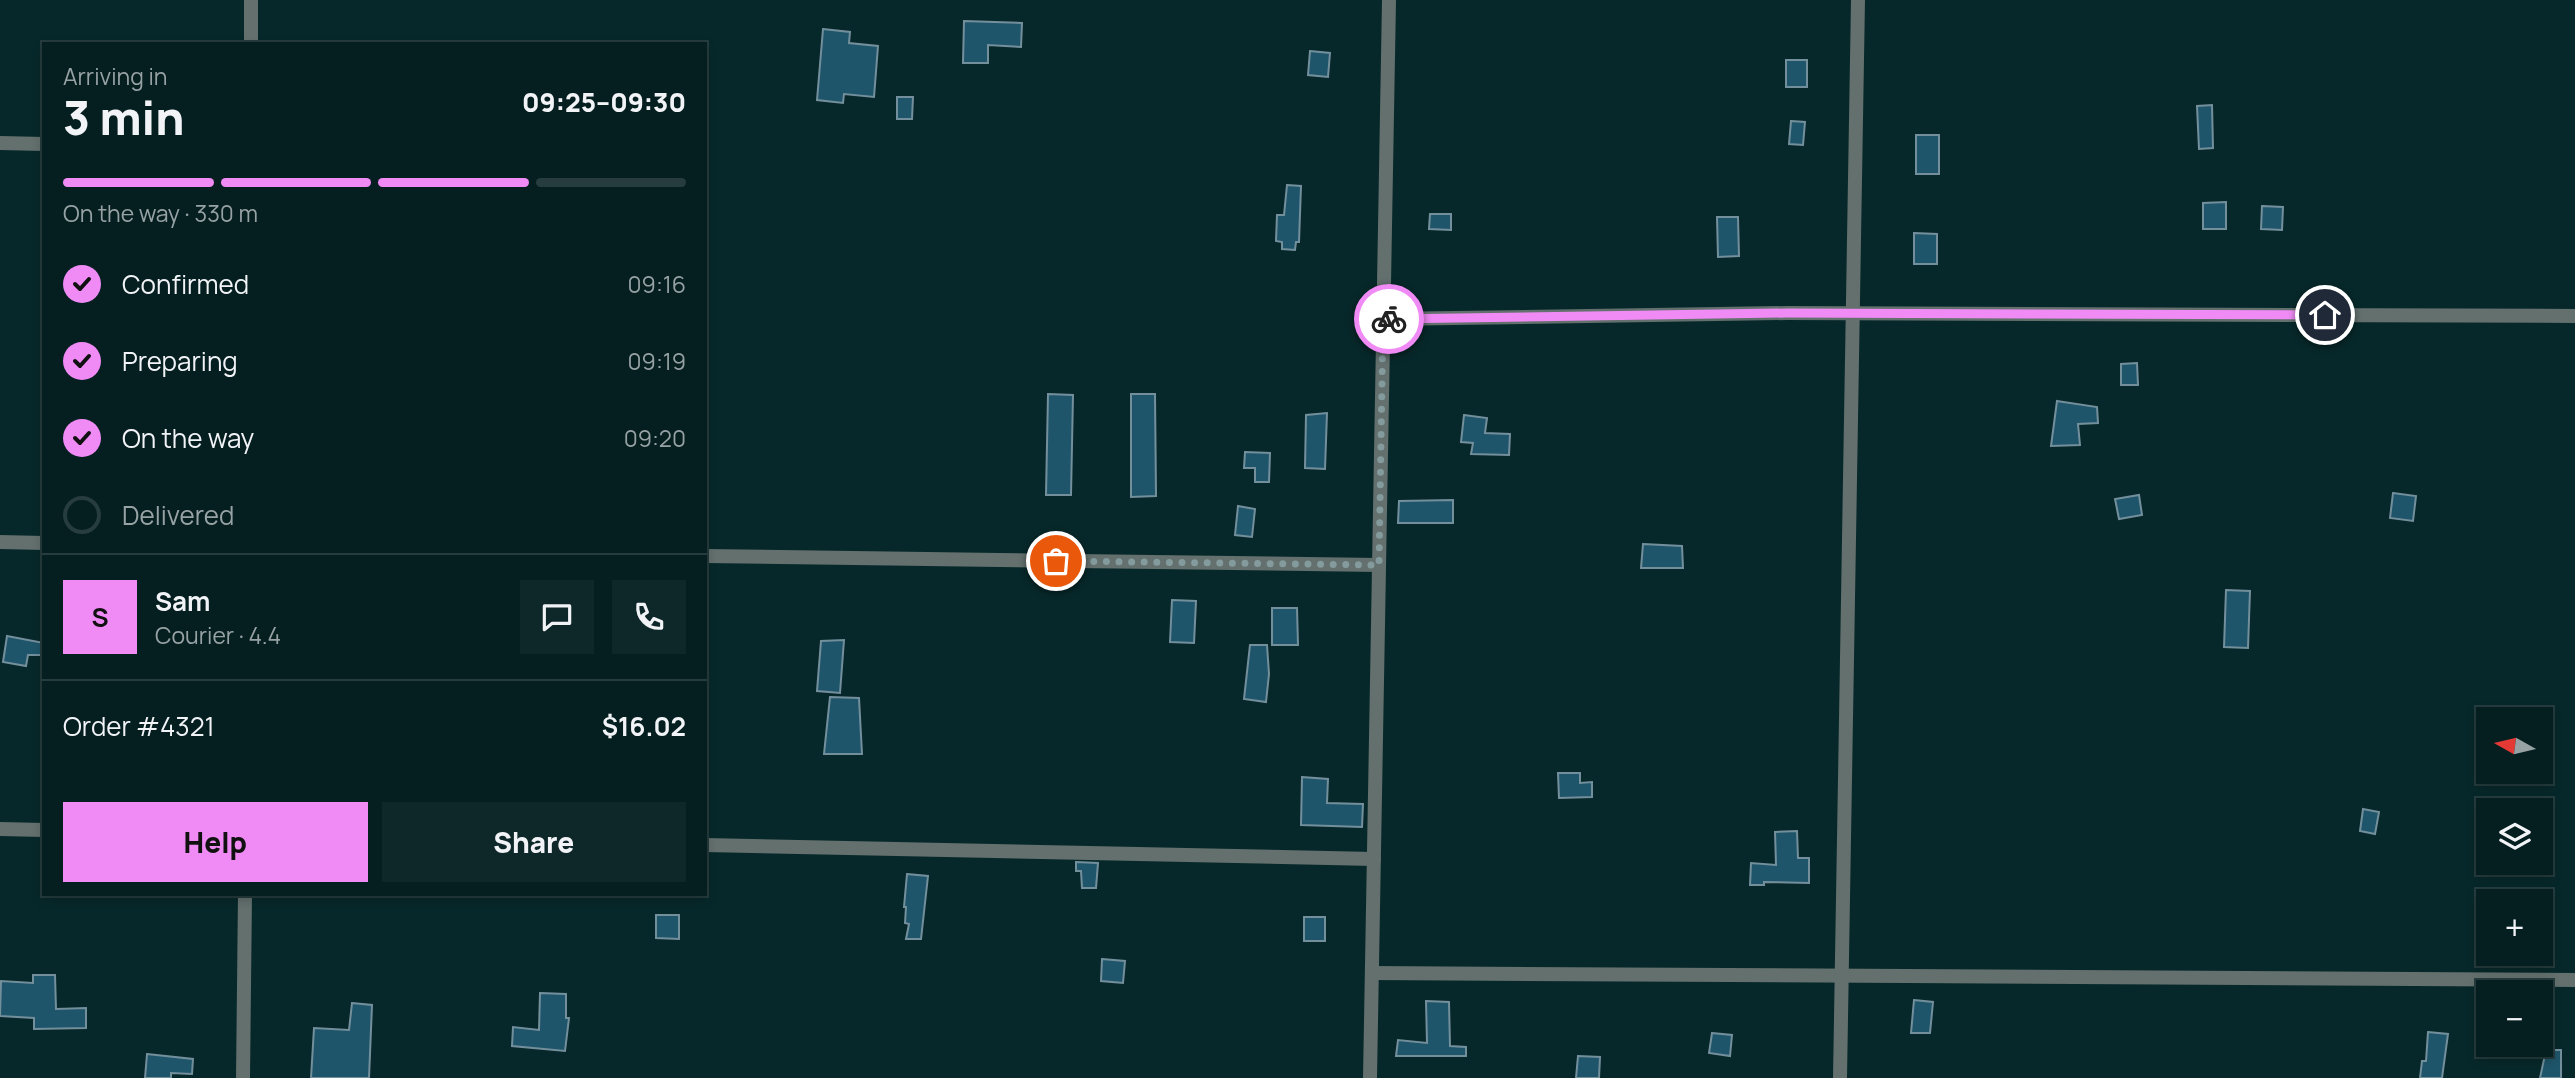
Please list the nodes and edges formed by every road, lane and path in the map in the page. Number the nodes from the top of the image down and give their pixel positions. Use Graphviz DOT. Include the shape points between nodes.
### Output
graph roads {
  1 [pos="251,0"];
  2 [pos="1389,0"];
  3 [pos="1858,0"];
  4 [pos="251,42"];
  5 [pos="0,143"];
  6 [pos="42,144"];
  7 [pos="1853,313"];
  8 [pos="2575,316"];
  9 [pos="1383,319"];
  10 [pos="0,542"];
  11 [pos="42,543"];
  12 [pos="707,556"];
  13 [pos="1379,565"];
  14 [pos="0,829"];
  15 [pos="42,830"];
  16 [pos="707,845"];
  17 [pos="1374,859"];
  18 [pos="245,896"];
  19 [pos="1372,973"];
  20 [pos="1842,976"];
  21 [pos="2575,980"];
  22 [pos="243,1078"];
  23 [pos="1370,1078"];
  24 [pos="1840,1078"];
  1 -- 4 [label="street"];
  2 -- 9 [label="street"];
  3 -- 7 [label="street"];
  5 -- 6 [label="street"];
  7 -- 8 [label="street"];
  7 -- 9 [label="street"];
  7 -- 20 [label="street"];
  9 -- 13 [label="street"];
  10 -- 11 [label="street"];
  12 -- 13 [label="street"];
  13 -- 17 [label="street"];
  14 -- 15 [label="street"];
  16 -- 17 [label="street"];
  17 -- 19 [label="street"];
  18 -- 22 [label="street"];
  19 -- 20 [label="street"];
  19 -- 23 [label="street"];
  20 -- 21 [label="street"];
  20 -- 24 [label="street"];
}
